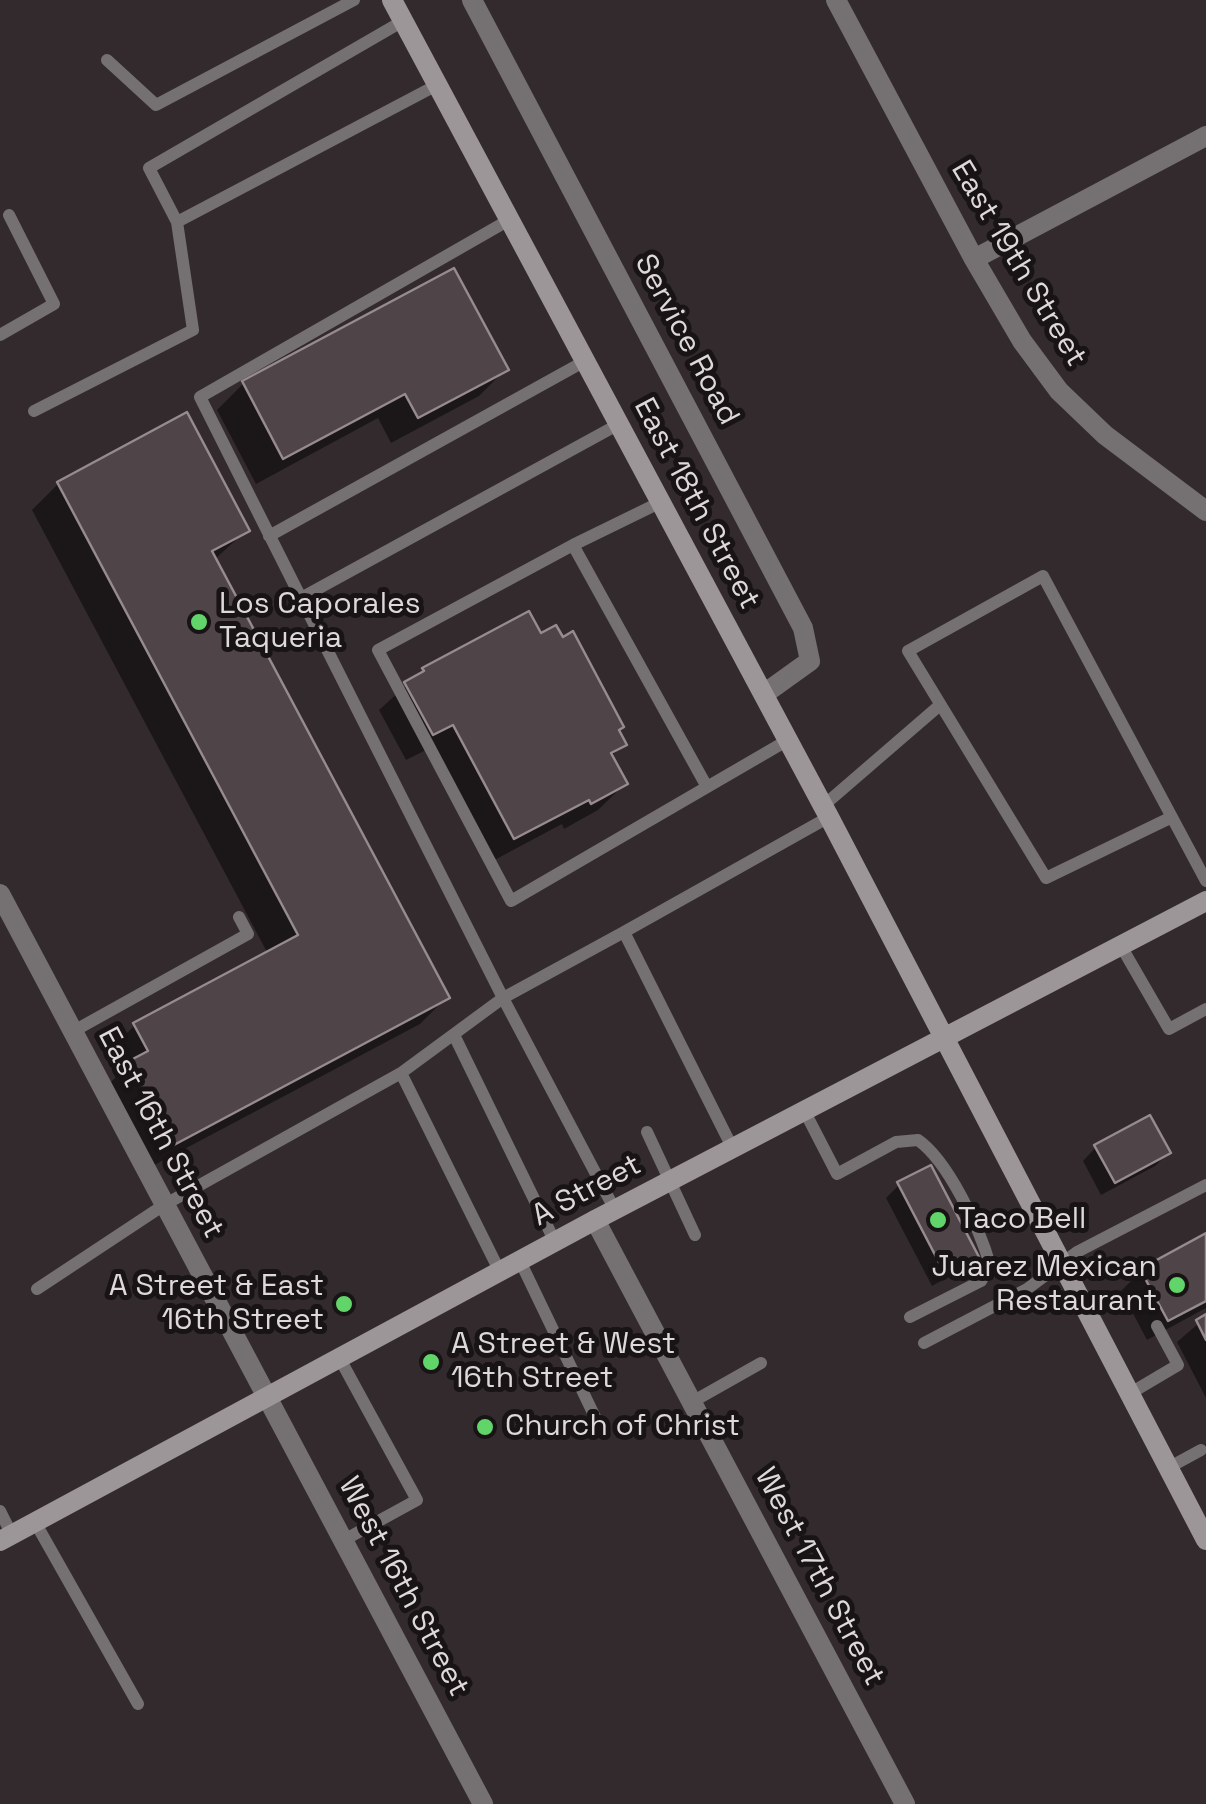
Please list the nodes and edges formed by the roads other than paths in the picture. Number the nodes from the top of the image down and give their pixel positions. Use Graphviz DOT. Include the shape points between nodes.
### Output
graph roads {
  1 [pos="354,0"];
  2 [pos="392,0"];
  3 [pos="472,0"];
  4 [pos="836,0"];
  5 [pos="403,21"];
  6 [pos="107,60"];
  7 [pos="438,85"];
  8 [pos="1206,136"];
  9 [pos="9,215"];
  10 [pos="509,220"];
  11 [pos="178,222"];
  12 [pos="974,260"];
  13 [pos="0,336"];
  14 [pos="585,361"];
  15 [pos="34,411"];
  16 [pos="619,424"];
  17 [pos="661,502"];
  18 [pos="1206,511"];
  19 [pos="269,536"];
  20 [pos="573,545"];
  21 [pos="301,598"];
  22 [pos="764,694"];
  23 [pos="940,705"];
  24 [pos="788,740"];
  25 [pos="707,787"];
  26 [pos="826,812"];
  27 [pos="1172,817"];
  28 [pos="1206,881"];
  29 [pos="0,894"];
  30 [pos="1206,901"];
  31 [pos="239,917"];
  32 [pos="624,932"];
  33 [pos="1120,946"];
  34 [pos="504,998"];
  35 [pos="1206,1009"];
  36 [pos="72,1032"];
  37 [pos="454,1034"];
  38 [pos="945,1038"];
  39 [pos="401,1073"];
  40 [pos="805,1112"];
  41 [pos="647,1132"];
  42 [pos="733,1148"];
  43 [pos="672,1181"];
  44 [pos="1206,1185"];
  45 [pos="164,1205"];
  46 [pos="615,1210"];
  47 [pos="595,1220"];
  48 [pos="694,1235"];
  49 [pos="555,1242"];
  50 [pos="520,1261"];
  51 [pos="1061,1264"];
  52 [pos="500,1272"];
  53 [pos="37,1289"];
  54 [pos="910,1317"];
  55 [pos="1157,1326"];
  56 [pos="924,1343"];
  57 [pos="340,1359"];
  58 [pos="761,1364"];
  59 [pos="1128,1394"];
  60 [pos="268,1398"];
  61 [pos="692,1402"];
  62 [pos="595,1417"];
  63 [pos="1202,1450"];
  64 [pos="1168,1468"];
  65 [pos="0,1511"];
  66 [pos="35,1522"];
  67 [pos="6,1538"];
  68 [pos="344,1540"];
  69 [pos="1206,1540"];
  70 [pos="138,1704"];
  71 [pos="483,1804"];
  72 [pos="905,1804"];
  1 -- 6 [label="lane" via="156,106"];
  2 -- 5 [label="main road, East 18th Street"];
  3 -- 22 [label="street, Service Road" via="803,628 810,661"];
  4 -- 12 [label="street, East 19th Street"];
  5 -- 7 [label="main road, East 18th Street"];
  5 -- 11 [label="lane" via="149,168"];
  7 -- 10 [label="main road, East 18th Street"];
  7 -- 11 [label="lane"];
  8 -- 12 [label="street"];
  9 -- 13 [label="lane" via="54,304"];
  10 -- 14 [label="main road, East 18th Street"];
  10 -- 19 [label="lane" via="200,397"];
  11 -- 15 [label="lane" via="192,330"];
  12 -- 18 [label="street, East 19th Street" via="1059,391"];
  14 -- 16 [label="main road, East 18th Street"];
  14 -- 19 [label="lane"];
  16 -- 17 [label="main road, East 18th Street"];
  16 -- 21 [label="lane"];
  17 -- 20 [label="lane"];
  17 -- 22 [label="main road, East 18th Street"];
  19 -- 21 [label="lane"];
  20 -- 25 [label="lane"];
  20 -- 25 [label="lane" via="378,650 511,900"];
  21 -- 34 [label="lane"];
  22 -- 24 [label="main road, East 18th Street"];
  23 -- 26 [label="lane"];
  23 -- 27 [label="lane" via="1046,878"];
  23 -- 27 [label="lane" via="908,651 1042,576"];
  24 -- 25 [label="lane"];
  24 -- 26 [label="main road, East 18th Street"];
  26 -- 32 [label="lane"];
  26 -- 38 [label="main road, East 18th Street"];
  27 -- 28 [label="lane"];
  29 -- 36 [label="street, East 16th Street"];
  30 -- 33 [label="main road, A Street"];
  31 -- 36 [label="lane" via="248,934"];
  32 -- 34 [label="lane"];
  32 -- 42 [label="lane"];
  33 -- 35 [label="lane" via="1169,1029"];
  33 -- 38 [label="main road, A Street"];
  34 -- 37 [label="lane"];
  34 -- 46 [label="lane"];
  36 -- 45 [label="street, East 16th Street"];
  37 -- 39 [label="lane"];
  37 -- 49 [label="lane"];
  38 -- 40 [label="main road, A Street"];
  38 -- 51 [label="main road, East 18th Street"];
  39 -- 45 [label="lane"];
  39 -- 52 [label="lane"];
  40 -- 42 [label="main road, A Street"];
  40 -- 54 [label="lane" via="837,1174 896,1142 918,1140 934,1151 984,1245 990,1265 981,1281"];
  41 -- 43 [label="lane"];
  42 -- 43 [label="main road, A Street"];
  43 -- 46 [label="main road, A Street"];
  43 -- 48 [label="lane"];
  44 -- 51 [label="lane"];
  45 -- 53 [label="lane"];
  45 -- 60 [label="street, East 16th Street"];
  46 -- 47 [label="main road, A Street"];
  47 -- 49 [label="main road, A Street"];
  47 -- 61 [label="street, West 17th Street"];
  49 -- 50 [label="main road, A Street"];
  50 -- 52 [label="main road, A Street"];
  50 -- 62 [label="lane"];
  51 -- 56 [label="lane"];
  51 -- 59 [label="main road, East 18th Street"];
  52 -- 57 [label="main road, A Street"];
  55 -- 59 [label="lane" via="1178,1365"];
  57 -- 60 [label="main road, A Street"];
  57 -- 68 [label="lane" via="417,1500"];
  58 -- 61 [label="lane"];
  59 -- 64 [label="main road, East 18th Street"];
  60 -- 66 [label="main road, A Street"];
  60 -- 68 [label="street, West 16th Street"];
  61 -- 72 [label="street, West 17th Street"];
  63 -- 64 [label="lane"];
  64 -- 69 [label="main road, East 18th Street"];
  65 -- 67 [label="lane"];
  66 -- 67 [label="main road, A Street"];
  66 -- 70 [label="lane"];
  68 -- 71 [label="street, West 16th Street"];
}
